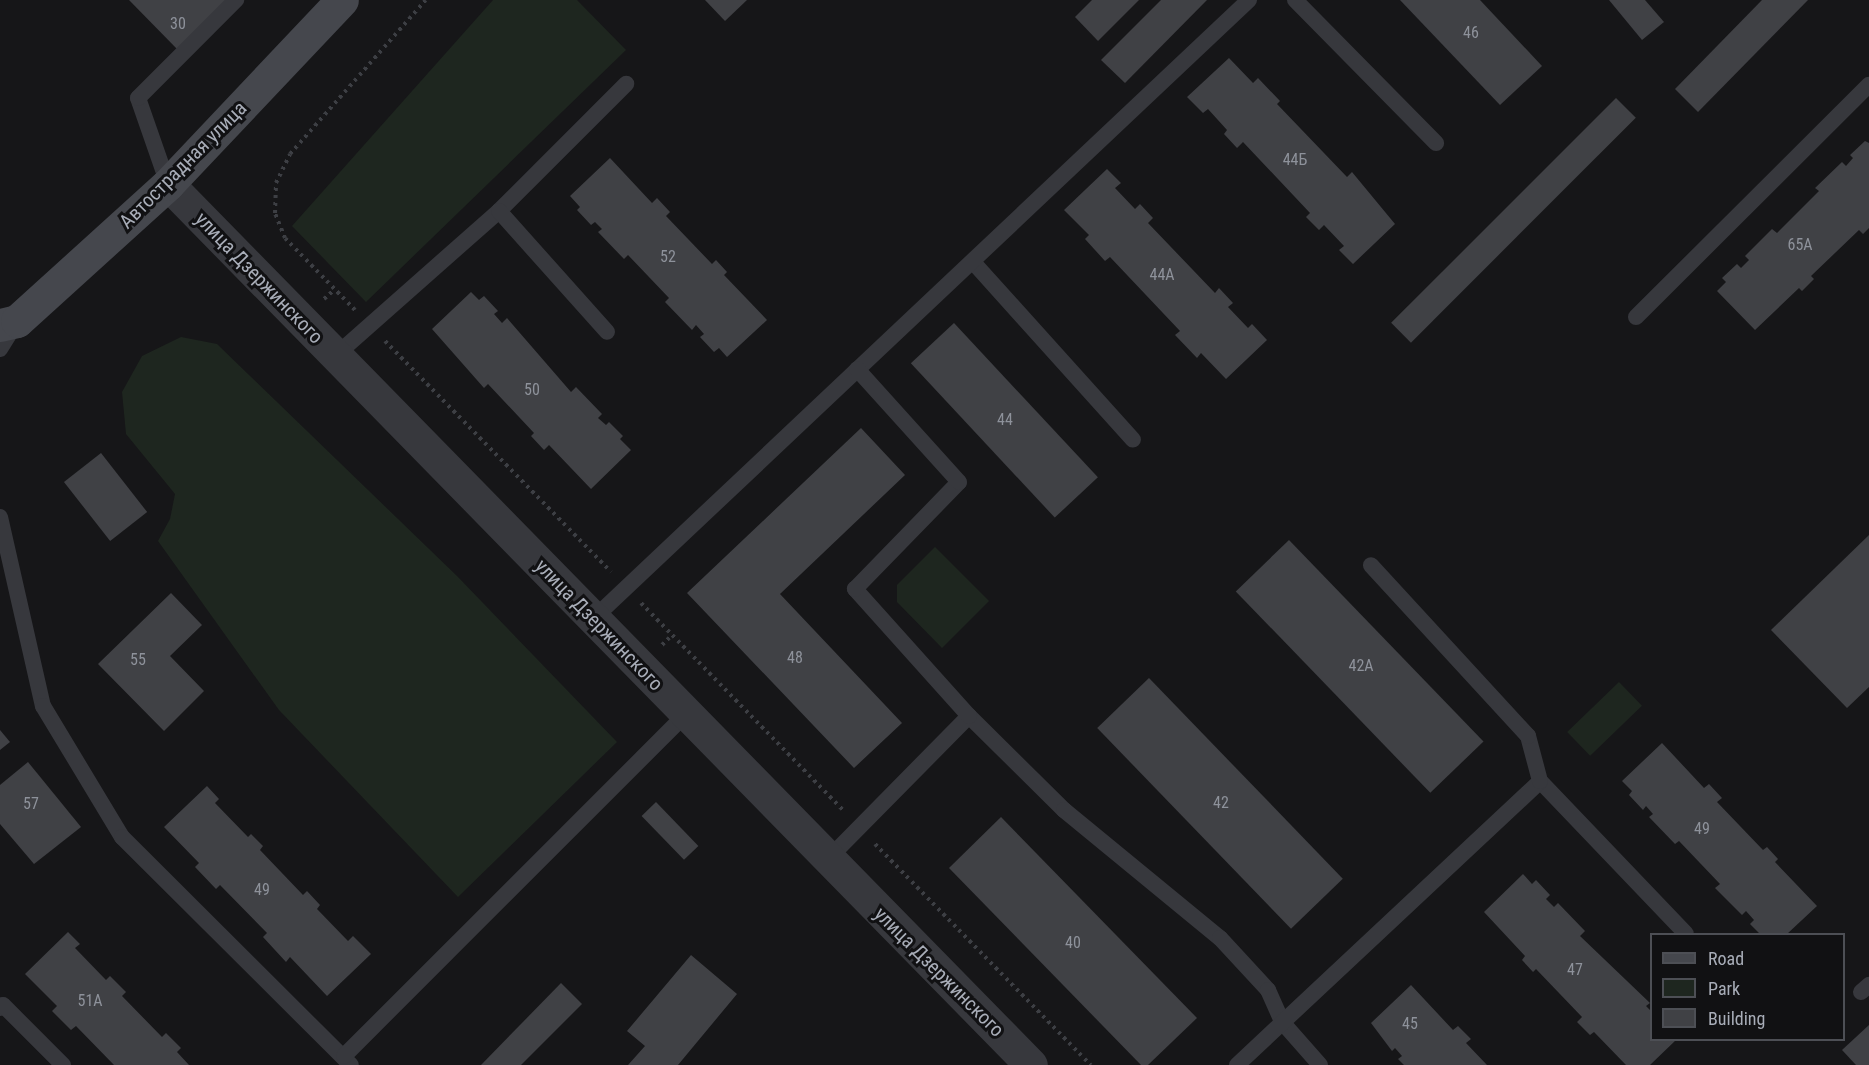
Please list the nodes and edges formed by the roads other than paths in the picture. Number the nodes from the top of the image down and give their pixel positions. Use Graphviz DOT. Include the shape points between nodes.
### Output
graph roads {
  1 [pos="237,0"];
  2 [pos="342,0"];
  3 [pos="1249,0"];
  4 [pos="1295,0"];
  5 [pos="626,84"];
  6 [pos="1869,85"];
  7 [pos="1436,143"];
  8 [pos="168,184"];
  9 [pos="499,211"];
  10 [pos="973,262"];
  11 [pos="1636,317"];
  12 [pos="9,323"];
  13 [pos="608,332"];
  14 [pos="0,350"];
  15 [pos="335,356"];
  16 [pos="857,369"];
  17 [pos="1133,440"];
  18 [pos="0,517"];
  19 [pos="1371,566"];
  20 [pos="593,619"];
  21 [pos="686,714"];
  22 [pos="969,716"];
  23 [pos="1540,781"];
  24 [pos="828,859"];
  25 [pos="1685,933"];
  26 [pos="0,1008"];
  27 [pos="1282,1023"];
  28 [pos="347,1061"];
  29 [pos="63,1065"];
  30 [pos="1031,1065"];
  31 [pos="1238,1065"];
  32 [pos="1320,1065"];
  1 -- 8 [label="lane" via="138,98"];
  2 -- 8 [label="main road, Автострадная улица"];
  3 -- 10 [label="lane"];
  4 -- 7 [label="lane"];
  5 -- 9 [label="lane"];
  6 -- 11 [label="lane"];
  8 -- 12 [label="main road, Автострадная улица"];
  8 -- 15 [label="street, улица Дзержинского"];
  9 -- 13 [label="lane"];
  9 -- 15 [label="lane"];
  10 -- 16 [label="lane"];
  10 -- 17 [label="lane"];
  12 -- 14 [label="lane"];
  15 -- 20 [label="street, улица Дзержинского"];
  16 -- 20 [label="lane"];
  16 -- 22 [label="lane" via="959,482 855,589"];
  18 -- 28 [label="lane" via="43,706 122,837"];
  19 -- 23 [label="lane" via="1528,736"];
  20 -- 21 [label="street, улица Дзержинского"];
  21 -- 24 [label="street, улица Дзержинского"];
  21 -- 28 [label="lane"];
  22 -- 24 [label="lane"];
  22 -- 27 [label="lane" via="1064,810 1220,938 1268,990"];
  23 -- 25 [label="lane"];
  23 -- 27 [label="lane"];
  24 -- 30 [label="street, улица Дзержинского"];
  26 -- 29 [label="lane" via="3,1005"];
  27 -- 31 [label="lane"];
  27 -- 32 [label="lane"];
}
